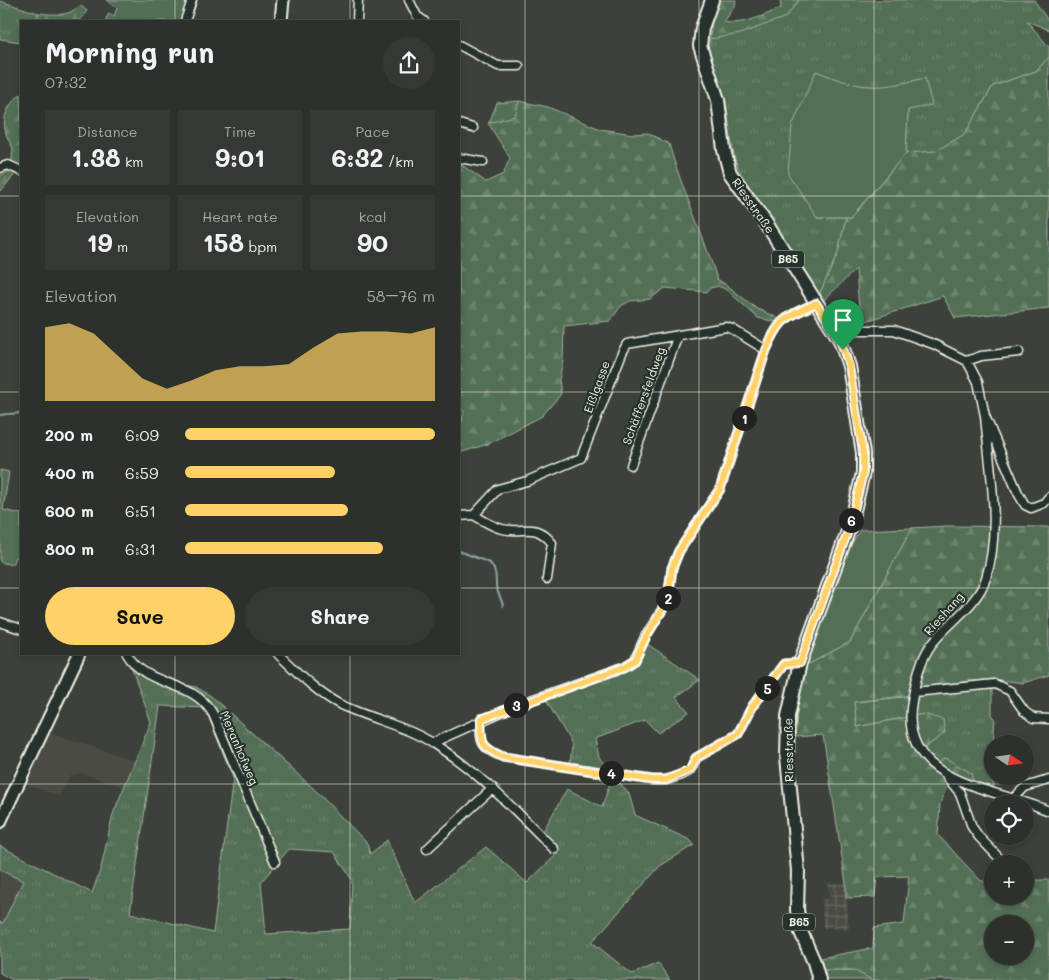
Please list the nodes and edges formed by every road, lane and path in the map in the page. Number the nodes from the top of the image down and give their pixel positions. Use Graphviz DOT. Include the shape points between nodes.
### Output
graph roads {
  1 [pos="192,0"];
  2 [pos="284,0"];
  3 [pos="358,0"];
  4 [pos="409,0"];
  5 [pos="712,0"];
  6 [pos="185,20"];
  7 [pos="282,20"];
  8 [pos="357,20"];
  9 [pos="423,20"];
  10 [pos="460,46"];
  11 [pos="520,66"];
  12 [pos="460,124"];
  13 [pos="473,128"];
  14 [pos="460,158"];
  15 [pos="483,162"];
  16 [pos="0,168"];
  17 [pos="19,170"];
  18 [pos="816,303"];
  19 [pos="836,334"];
  20 [pos="678,335"];
  21 [pos="766,350"];
  22 [pos="1019,352"];
  23 [pos="967,361"];
  24 [pos="985,416"];
  25 [pos="631,465"];
  26 [pos="1049,497"];
  27 [pos="474,515"];
  28 [pos="460,516"];
  29 [pos="546,579"];
  30 [pos="0,622"];
  31 [pos="20,629"];
  32 [pos="79,655"];
  33 [pos="128,655"];
  34 [pos="279,655"];
  35 [pos="800,663"];
  36 [pos="914,692"];
  37 [pos="481,719"];
  38 [pos="1049,719"];
  39 [pos="432,742"];
  40 [pos="947,777"];
  41 [pos="1049,780"];
  42 [pos="493,788"];
  43 [pos="1004,795"];
  44 [pos="1017,795"];
  45 [pos="1034,805"];
  46 [pos="1049,811"];
  47 [pos="0,822"];
  48 [pos="427,849"];
  49 [pos="554,849"];
  50 [pos="996,855"];
  51 [pos="275,862"];
  52 [pos="819,980"];
  1 -- 6 [label="street"];
  2 -- 7 [label="main road"];
  3 -- 8 [label="street"];
  4 -- 9 [label="street"];
  5 -- 18 [label="main road, Riesstraße / B65" via="702,28 700,46 718,100 730,173"];
  10 -- 11 [label="street" via="498,66"];
  12 -- 13 [label="street"];
  14 -- 15 [label="street"];
  16 -- 17 [label="street" via="8,165"];
  18 -- 19 [label="main road, Riesstraße / B65"];
  18 -- 21 [label="street" via="782,320"];
  19 -- 23 [label="street" via="845,330 894,330"];
  19 -- 35 [label="main road, Riesstraße / B65" via="853,387 863,473 851,523"];
  20 -- 21 [label="street, Eißlgasse" via="726,327"];
  20 -- 25 [label="street, Schäffersfeldweg"];
  20 -- 27 [label="street, Eißlgasse" via="632,342 624,347 590,440 579,460 527,482 498,489"];
  21 -- 37 [label="street" via="722,482 679,551 672,568 668,599 635,660 624,667"];
  22 -- 23 [label="street" via="981,356"];
  23 -- 24 [label="street" via="978,382"];
  24 -- 26 [label="street" via="1025,504 1031,508 1044,503"];
  24 -- 36 [label="street, Rieshang" via="993,523 986,579 967,608 931,645 919,668"];
  27 -- 28 [label="street"];
  27 -- 29 [label="street" via="502,530 529,528 544,533 552,543"];
  30 -- 31 [label="street"];
  32 -- 47 [label="main road"];
  33 -- 51 [label="street, Meranhofweg" via="145,673 197,694 206,702"];
  34 -- 39 [label="street" via="312,686 338,704"];
  35 -- 37 [label="street" via="784,664 752,707 738,734 696,758 690,770 666,780 503,757 484,747"];
  35 -- 52 [label="main road, Riesstraße / B65" via="788,716 787,757 798,871 797,910 801,932"];
  36 -- 38 [label="street" via="995,684 1010,691 1024,712 1033,718"];
  36 -- 40 [label="street, Rieshang" via="910,713 912,736 926,760"];
  37 -- 39 [label="street"];
  39 -- 42 [label="street"];
  40 -- 43 [label="street, Rieshang"];
  40 -- 50 [label="street, Rieshang" via="960,792 972,827"];
  41 -- 44 [label="street" via="1026,787"];
  42 -- 48 [label="street"];
  42 -- 49 [label="street"];
  45 -- 46 [label="street, Rieshang"];
}
